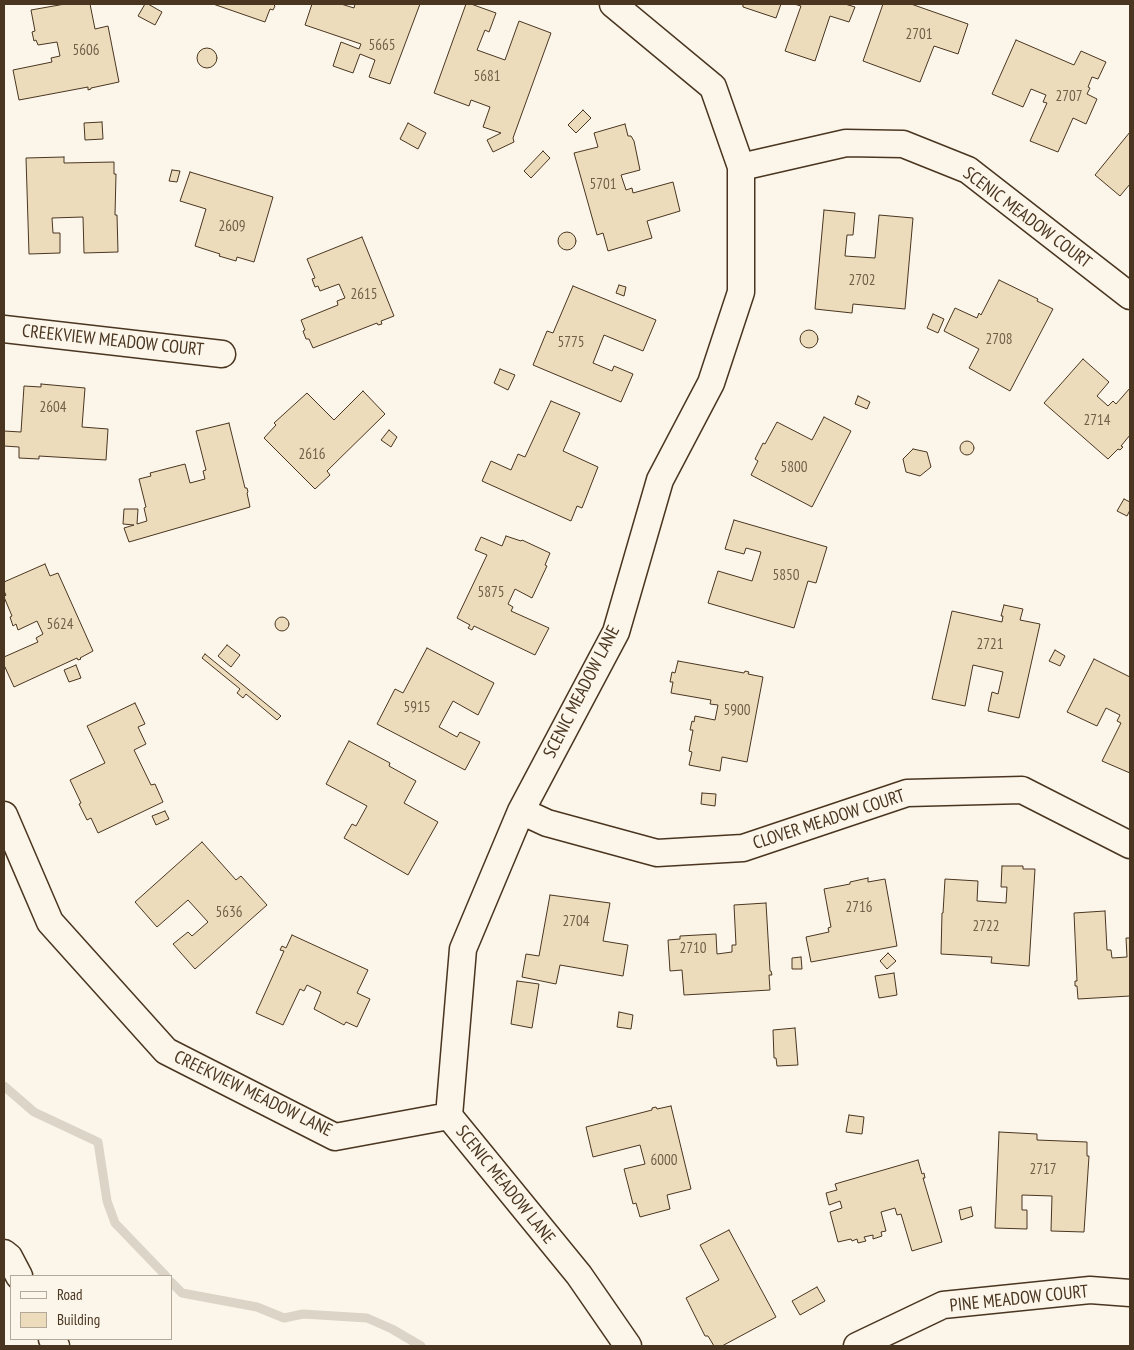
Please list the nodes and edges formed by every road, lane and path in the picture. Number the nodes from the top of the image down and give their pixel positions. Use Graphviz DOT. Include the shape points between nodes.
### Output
graph roads {
  1 [pos="613,4"];
  2 [pos="741,167"];
  3 [pos="1130,296"];
  4 [pos="4,329"];
  5 [pos="222,354"];
  6 [pos="521,811"];
  7 [pos="4,815"];
  8 [pos="1130,845"];
  9 [pos="449,1116"];
  10 [pos="4,1253"];
  11 [pos="18,1275"];
  12 [pos="1130,1293"];
  13 [pos="628,1346"];
  14 [pos="857,1346"];
  1 -- 2 [label="street, SCENIC MEADOW LANE" via="713,87"];
  2 -- 3 [label="street, SCENIC MEADOW COURT" via="846,143 903,144 968,170"];
  2 -- 6 [label="street, SCENIC MEADOW LANE" via="741,292 711,384 660,480 616,632"];
  4 -- 5 [label="street, CREEKVIEW MEADOW COURT"];
  6 -- 8 [label="street, CLOVER MEADOW COURT" via="547,823 657,853 743,848 907,793 1022,790"];
  6 -- 9 [label="street, SCENIC MEADOW LANE" via="463,949"];
  7 -- 9 [label="street, CREEKVIEW MEADOW LANE" via="50,922 166,1052 335,1137"];
  9 -- 13 [label="street, SCENIC MEADOW LANE" via="580,1275"];
  10 -- 11 [label="street"];
  12 -- 14 [label="street, PINE MEADOW COURT" via="1090,1290 943,1305"];
}
